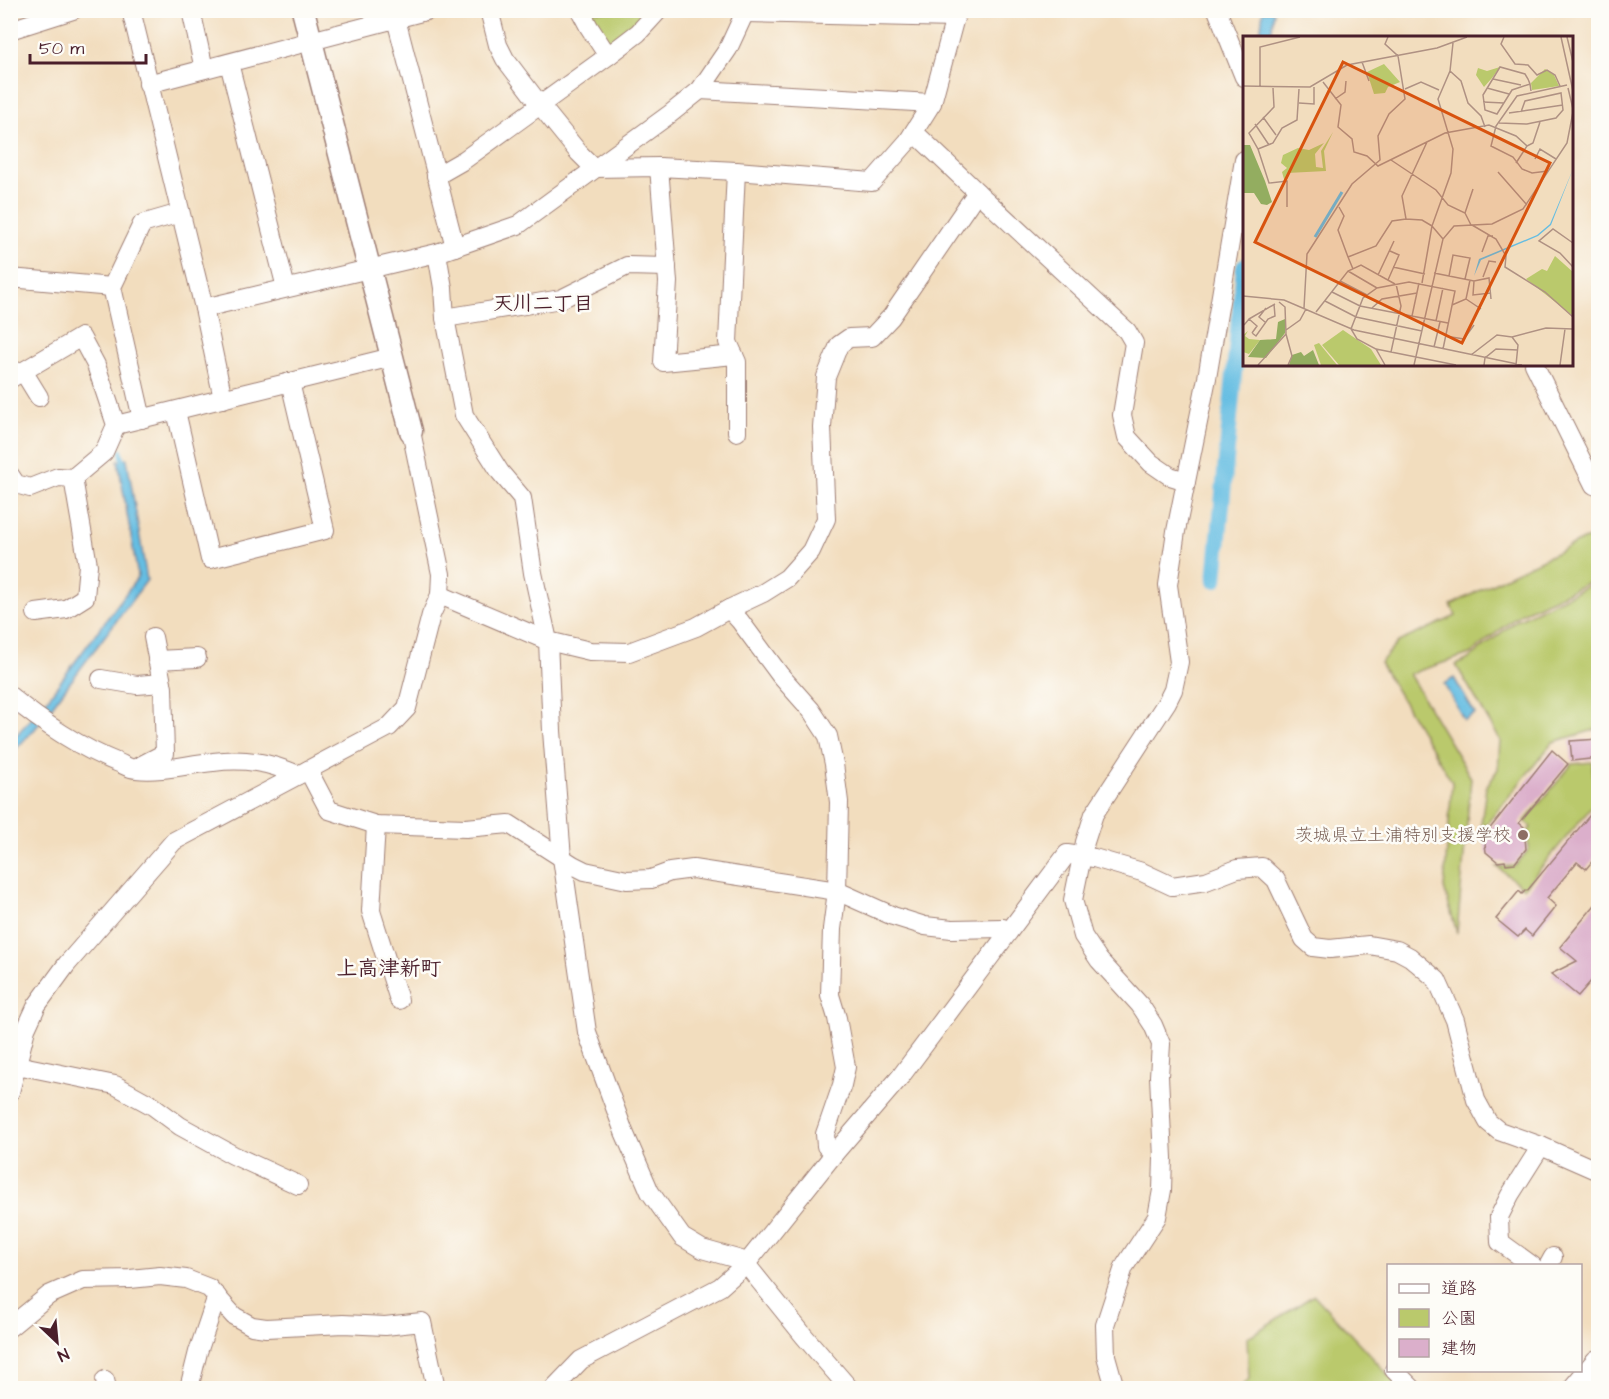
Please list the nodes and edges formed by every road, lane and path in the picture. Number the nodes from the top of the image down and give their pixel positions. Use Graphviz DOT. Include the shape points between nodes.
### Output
graph roads {
  1 [pos="73,10"];
  2 [pos="131,10"];
  3 [pos="191,10"];
  4 [pos="303,10"];
  5 [pos="429,10"];
  6 [pos="489,10"];
  7 [pos="580,10"];
  8 [pos="659,10"];
  9 [pos="1217,10"];
  10 [pos="745,12"];
  11 [pos="956,14"];
  12 [pos="396,19"];
  13 [pos="10,30"];
  14 [pos="311,42"];
  15 [pos="608,56"];
  16 [pos="229,63"];
  17 [pos="204,69"];
  18 [pos="1243,71"];
  19 [pos="148,84"];
  20 [pos="700,90"];
  21 [pos="932,103"];
  22 [pos="540,105"];
  23 [pos="914,132"];
  24 [pos="659,167"];
  25 [pos="594,168"];
  26 [pos="736,171"];
  27 [pos="1243,171"];
  28 [pos="436,176"];
  29 [pos="977,192"];
  30 [pos="180,213"];
  31 [pos="455,247"];
  32 [pos="437,253"];
  33 [pos="667,267"];
  34 [pos="369,268"];
  35 [pos="10,278"];
  36 [pos="112,287"];
  37 [pos="286,288"];
  38 [pos="204,308"];
  39 [pos="445,318"];
  40 [pos="734,355"];
  41 [pos="392,357"];
  42 [pos="1535,366"];
  43 [pos="17,375"];
  44 [pos="290,382"];
  45 [pos="39,397"];
  46 [pos="223,399"];
  47 [pos="176,411"];
  48 [pos="142,419"];
  49 [pos="116,425"];
  50 [pos="411,431"];
  51 [pos="737,432"];
  52 [pos="10,475"];
  53 [pos="73,478"];
  54 [pos="1186,481"];
  55 [pos="1599,484"];
  56 [pos="441,596"];
  57 [pos="729,609"];
  58 [pos="36,613"];
  59 [pos="153,637"];
  60 [pos="548,642"];
  61 [pos="197,658"];
  62 [pos="157,660"];
  63 [pos="101,679"];
  64 [pos="162,683"];
  65 [pos="10,696"];
  66 [pos="134,769"];
  67 [pos="303,773"];
  68 [pos="376,825"];
  69 [pos="1082,855"];
  70 [pos="562,858"];
  71 [pos="837,891"];
  72 [pos="1009,931"];
  73 [pos="399,1000"];
  74 [pos="17,1065"];
  75 [pos="10,1092"];
  76 [pos="1541,1146"];
  77 [pos="834,1154"];
  78 [pos="1599,1171"];
  79 [pos="298,1185"];
  80 [pos="746,1264"];
  81 [pos="1530,1264"];
  82 [pos="217,1296"];
  83 [pos="10,1327"];
  84 [pos="1599,1363"];
  85 [pos="1395,1372"];
  86 [pos="189,1389"];
  87 [pos="436,1389"];
  88 [pos="554,1389"];
  89 [pos="849,1389"];
  90 [pos="1115,1389"];
  91 [pos="1412,1389"];
  92 [pos="1577,1389"];
  1 -- 13 [label="street"];
  2 -- 19 [label="street"];
  3 -- 17 [label="street"];
  4 -- 14 [label="street"];
  5 -- 12 [label="street"];
  6 -- 22 [label="street" via="505,59"];
  7 -- 15 [label="street"];
  8 -- 15 [label="street" via="638,33"];
  9 -- 18 [label="street"];
  10 -- 11 [label="street"];
  10 -- 20 [label="street" via="728,49"];
  11 -- 21 [label="street"];
  12 -- 14 [label="street"];
  12 -- 28 [label="street"];
  14 -- 16 [label="street"];
  14 -- 34 [label="street"];
  15 -- 22 [label="street"];
  16 -- 17 [label="street"];
  16 -- 37 [label="street"];
  17 -- 19 [label="street"];
  19 -- 30 [label="street"];
  20 -- 21 [label="street"];
  20 -- 25 [label="street"];
  21 -- 23 [label="street"];
  22 -- 25 [label="street"];
  22 -- 28 [label="street"];
  23 -- 26 [label="street" via="873,182"];
  23 -- 29 [label="street"];
  24 -- 25 [label="street"];
  24 -- 26 [label="street"];
  24 -- 33 [label="street"];
  25 -- 31 [label="street" via="518,225"];
  26 -- 40 [label="street" via="728,342"];
  27 -- 54 [label="street"];
  28 -- 31 [label="street"];
  29 -- 54 [label="street" via="1127,331 1134,343 1122,415 1127,436 1151,463"];
  29 -- 57 [label="street" via="891,317 872,337 849,338 839,345 826,377 822,427 826,519 811,551 787,578"];
  30 -- 36 [label="street" via="142,224"];
  30 -- 38 [label="street"];
  31 -- 32 [label="street"];
  32 -- 34 [label="street"];
  32 -- 39 [label="street"];
  33 -- 39 [label="street" via="627,266 561,299"];
  33 -- 40 [label="street" via="663,362"];
  34 -- 37 [label="street"];
  34 -- 41 [label="street"];
  35 -- 36 [label="street"];
  36 -- 48 [label="street"];
  37 -- 38 [label="street"];
  38 -- 46 [label="street"];
  39 -- 60 [label="street" via="464,415 500,472 522,498 532,573"];
  40 -- 51 [label="street"];
  41 -- 44 [label="street"];
  41 -- 50 [label="street"];
  42 -- 55 [label="street" via="1594,485"];
  43 -- 45 [label="street"];
  43 -- 49 [label="street" via="81,337 96,365"];
  44 -- 46 [label="street"];
  44 -- 47 [label="street" via="325,530 210,559"];
  46 -- 47 [label="street"];
  47 -- 48 [label="street"];
  48 -- 49 [label="street"];
  49 -- 53 [label="street" via="104,452"];
  50 -- 56 [label="street" via="441,574"];
  52 -- 53 [label="street" via="16,484 30,488 58,477"];
  53 -- 58 [label="street" via="88,565 85,597 66,609"];
  54 -- 69 [label="street" via="1168,585 1179,662 1173,690 1095,814"];
  56 -- 60 [label="street"];
  56 -- 67 [label="street" via="431,615 407,708 388,727"];
  57 -- 60 [label="street" via="696,627 629,652 590,651"];
  57 -- 71 [label="street" via="828,736 839,802"];
  59 -- 62 [label="street"];
  60 -- 70 [label="street"];
  61 -- 62 [label="street"];
  62 -- 64 [label="street"];
  63 -- 64 [label="street" via="137,686"];
  64 -- 66 [label="street" via="165,753"];
  65 -- 66 [label="street" via="32,715 106,758"];
  66 -- 67 [label="street" via="253,760"];
  67 -- 68 [label="street" via="329,810"];
  67 -- 74 [label="street" via="174,841 67,964 37,1005"];
  68 -- 70 [label="street" via="466,828 509,824"];
  68 -- 73 [label="street" via="371,911"];
  69 -- 72 [label="street" via="1067,854"];
  69 -- 76 [label="street" via="1142,872 1172,886 1206,881 1237,869 1262,867 1276,880 1304,939 1313,947 1369,945 1397,950 1410,957 1437,980 1455,1020 1476,1100 1488,1122 1499,1131"];
  69 -- 90 [label="street" via="1073,900 1083,936 1140,1005 1161,1044 1162,1190 1157,1217 1124,1267 1105,1325 1106,1356"];
  70 -- 71 [label="street" via="585,871 627,880 693,869"];
  70 -- 80 [label="street" via="587,1032 650,1192 682,1237 702,1249"];
  71 -- 72 [label="street" via="925,926"];
  71 -- 77 [label="street" via="830,995 846,1067 825,1134 826,1146"];
  72 -- 77 [label="street" via="901,1076"];
  74 -- 75 [label="street"];
  74 -- 79 [label="street" via="115,1085 233,1155"];
  76 -- 78 [label="street"];
  76 -- 81 [label="street" via="1499,1217 1500,1242"];
  77 -- 80 [label="street"];
  80 -- 88 [label="street" via="720,1287 581,1360"];
  80 -- 89 [label="street"];
  82 -- 83 [label="street" via="209,1288 186,1279 160,1276 83,1280 49,1296"];
  82 -- 86 [label="street"];
  82 -- 87 [label="street" via="234,1316 252,1326 266,1328 422,1322"];
  84 -- 92 [label="main road"];
  85 -- 91 [label="street"];
}
